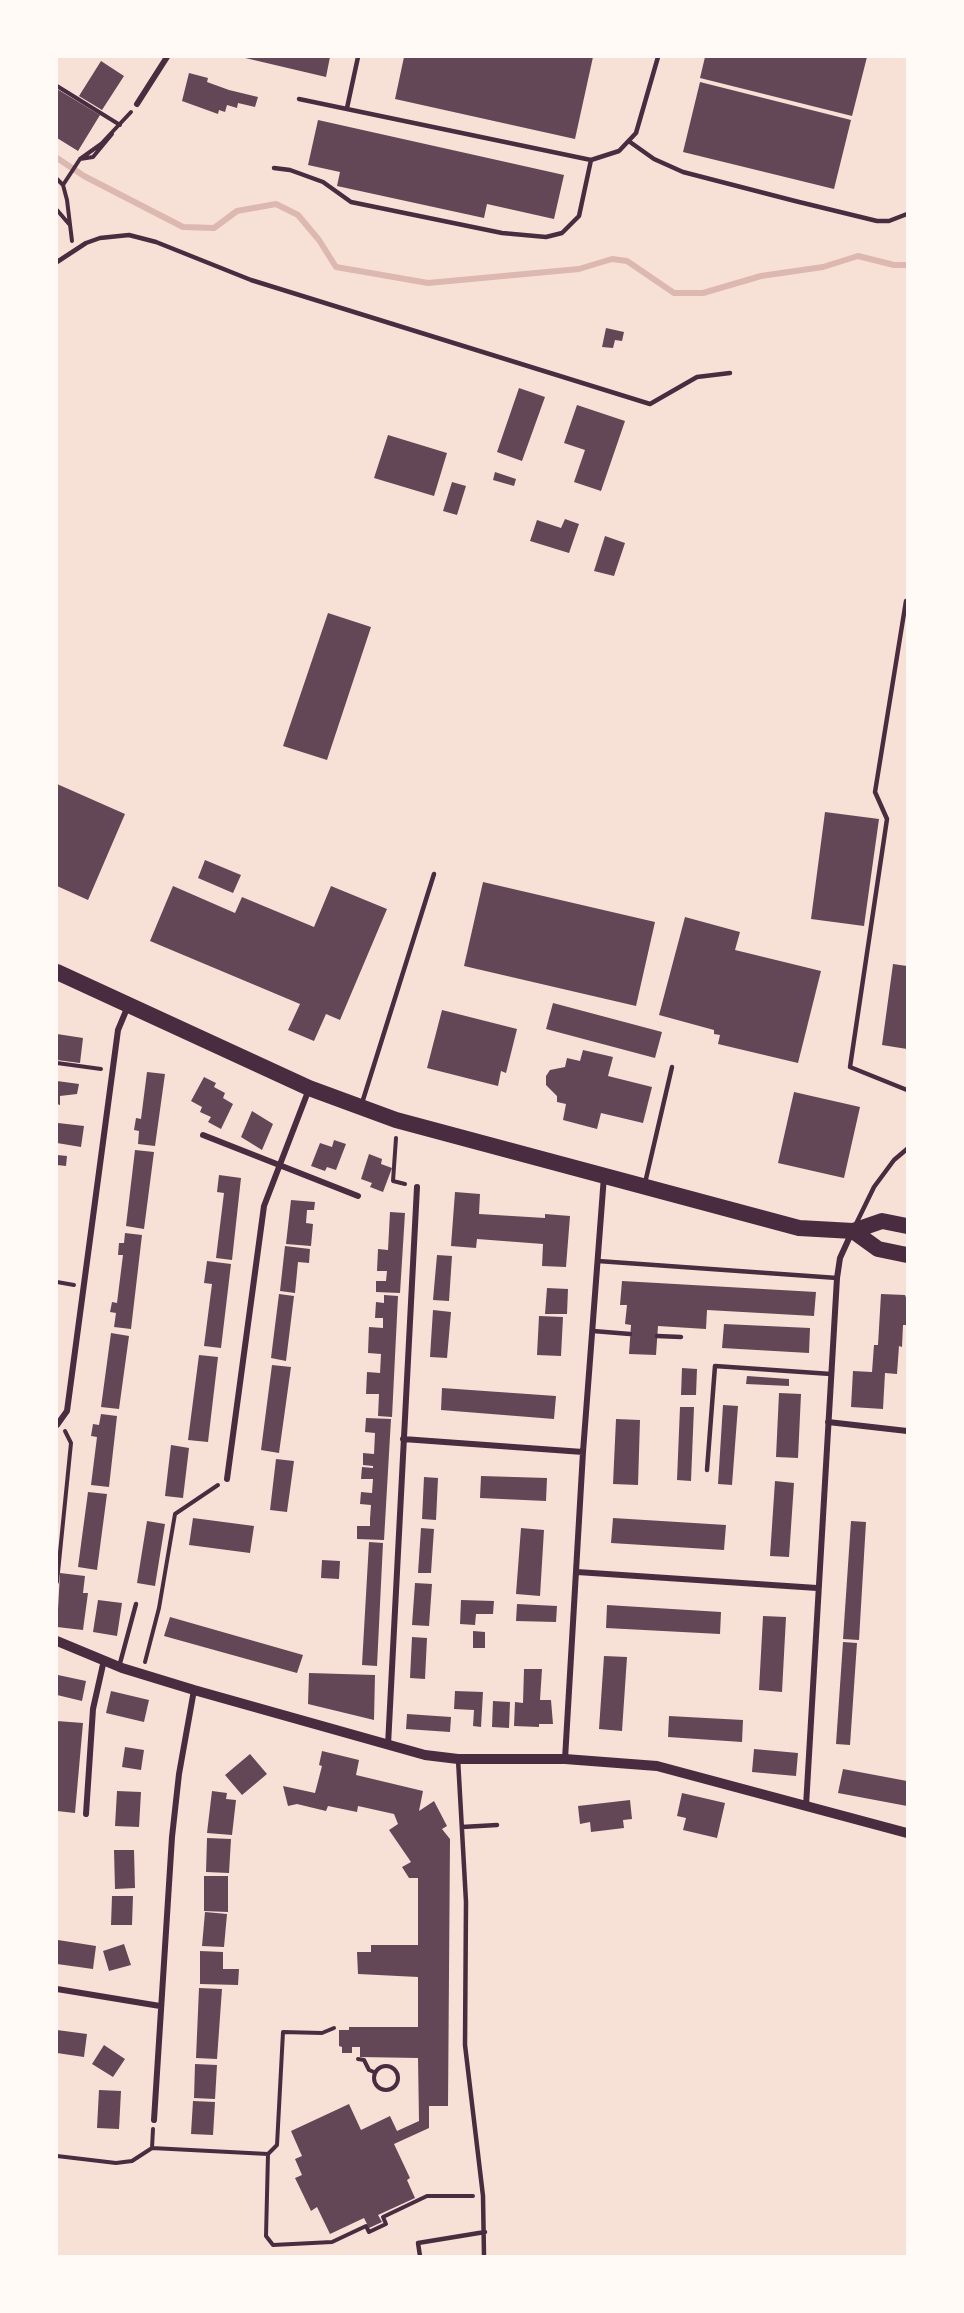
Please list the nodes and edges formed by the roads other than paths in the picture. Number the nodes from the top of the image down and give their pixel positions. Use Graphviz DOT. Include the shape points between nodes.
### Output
graph roads {
  1 [pos="167,57"];
  2 [pos="358,57"];
  3 [pos="658,57"];
  4 [pos="299,99"];
  5 [pos="137,104"];
  6 [pos="347,108"];
  7 [pos="630,142"];
  8 [pos="591,160"];
  9 [pos="274,168"];
  10 [pos="907,214"];
  11 [pos="57,262"];
  12 [pos="730,373"];
  13 [pos="906,601"];
  14 [pos="434,874"];
  15 [pos="57,972"];
  16 [pos="129,1006"];
  17 [pos="672,1067"];
  18 [pos="309,1088"];
  19 [pos="907,1090"];
  20 [pos="361,1107"];
  21 [pos="203,1135"];
  22 [pos="907,1149"];
  23 [pos="281,1166"];
  24 [pos="604,1176"];
  25 [pos="645,1185"];
  26 [pos="417,1187"];
  27 [pos="358,1196"];
  28 [pos="907,1226"];
  29 [pos="853,1231"];
  30 [pos="907,1255"];
  31 [pos="598,1261"];
  32 [pos="837,1278"];
  33 [pos="593,1331"];
  34 [pos="630,1334"];
  35 [pos="657,1336"];
  36 [pos="681,1338"];
  37 [pos="831,1374"];
  38 [pos="828,1422"];
  39 [pos="59,1423"];
  40 [pos="907,1431"];
  41 [pos="403,1439"];
  42 [pos="583,1452"];
  43 [pos="707,1470"];
  44 [pos="227,1479"];
  45 [pos="578,1572"];
  46 [pos="817,1588"];
  47 [pos="136,1604"];
  48 [pos="57,1641"];
  49 [pos="104,1660"];
  50 [pos="119,1666"];
  51 [pos="194,1690"];
  52 [pos="388,1745"];
  53 [pos="458,1759"];
  54 [pos="565,1760"];
  55 [pos="806,1806"];
  56 [pos="86,1814"];
  57 [pos="497,1824"];
  58 [pos="462,1827"];
  59 [pos="907,1833"];
  60 [pos="57,1989"];
  61 [pos="160,2006"];
  62 [pos="154,2120"];
  63 [pos="485,2232"];
  64 [pos="420,2256"];
  65 [pos="484,2256"];
  1 -- 5 [label="street"];
  2 -- 6 [label="lane"];
  3 -- 7 [label="lane" via="640,124"];
  4 -- 6 [label="lane"];
  6 -- 8 [label="lane"];
  7 -- 8 [label="lane" via="610,156"];
  7 -- 10 [label="lane" via="683,172 877,221"];
  8 -- 9 [label="lane" via="579,216 562,233 546,237 502,233 351,202 322,182"];
  11 -- 12 [label="lane" via="73,249 100,238 129,235 251,280 650,404 697,377"];
  13 -- 19 [label="lane" via="876,792 887,819 850,1067"];
  14 -- 20 [label="lane"];
  15 -- 16 [label="highway"];
  16 -- 18 [label="highway"];
  16 -- 39 [label="street" via="118,1030 67,1411"];
  17 -- 25 [label="lane"];
  18 -- 20 [label="highway"];
  18 -- 23 [label="street"];
  20 -- 24 [label="highway"];
  21 -- 23 [label="street"];
  22 -- 29 [label="lane" via="874,1187"];
  23 -- 27 [label="street"];
  23 -- 44 [label="street" via="264,1206"];
  24 -- 25 [label="highway"];
  24 -- 31 [label="street"];
  25 -- 29 [label="highway" via="799,1228"];
  26 -- 41 [label="street"];
  28 -- 29 [label="highway" via="882,1221"];
  29 -- 30 [label="highway" via="878,1249"];
  29 -- 32 [label="street" via="840,1258"];
  31 -- 32 [label="lane"];
  31 -- 33 [label="street"];
  32 -- 37 [label="street"];
  33 -- 34 [label="lane"];
  33 -- 42 [label="street"];
  35 -- 36 [label="lane"];
  37 -- 38 [label="street"];
  37 -- 43 [label="lane" via="715,1366"];
  38 -- 40 [label="street"];
  38 -- 46 [label="street"];
  41 -- 42 [label="street"];
  41 -- 52 [label="street"];
  42 -- 45 [label="street"];
  45 -- 46 [label="street"];
  45 -- 54 [label="street"];
  46 -- 55 [label="street"];
  47 -- 50 [label="lane"];
  48 -- 49 [label="street"];
  49 -- 50 [label="street"];
  49 -- 56 [label="street" via="93,1709"];
  50 -- 51 [label="street"];
  51 -- 52 [label="street"];
  51 -- 61 [label="street" via="172,1837"];
  52 -- 53 [label="street"];
  53 -- 54 [label="street"];
  53 -- 58 [label="lane"];
  54 -- 55 [label="street" via="657,1766"];
  55 -- 59 [label="street"];
  57 -- 58 [label="lane"];
  58 -- 63 [label="lane" via="465,2044"];
  60 -- 61 [label="street"];
  61 -- 62 [label="street"];
  63 -- 64 [label="lane" via="418,2243"];
  63 -- 65 [label="lane"];
}
